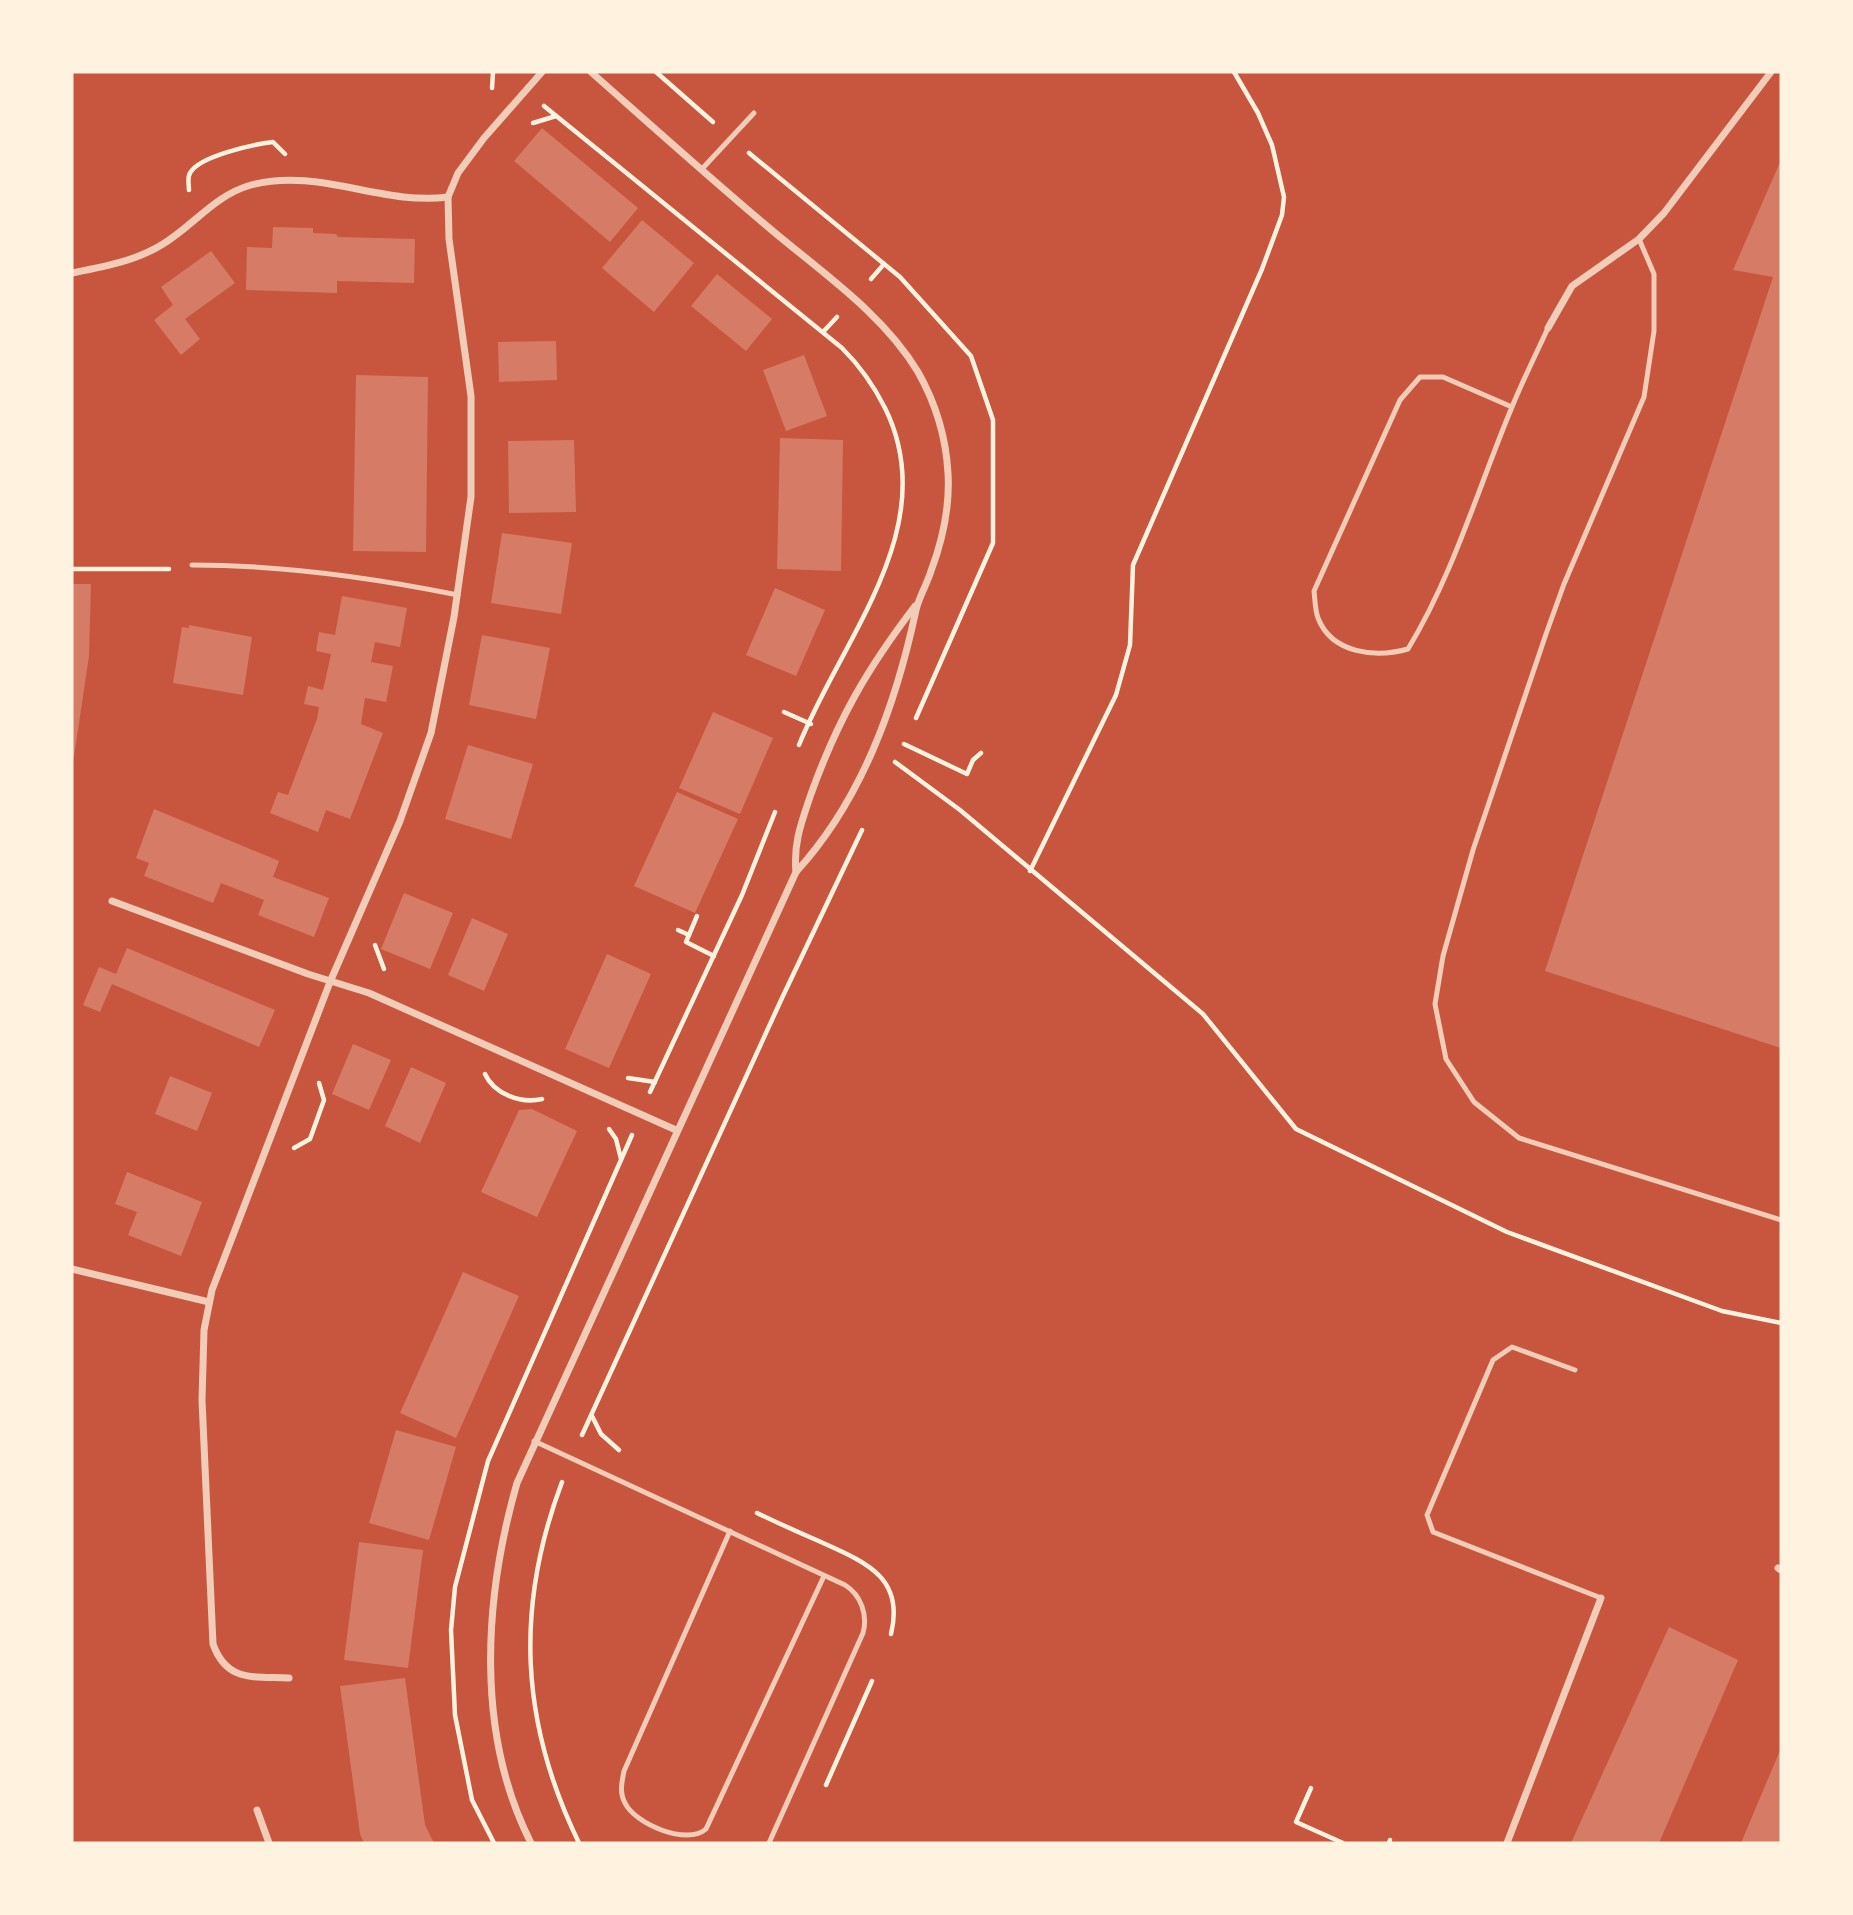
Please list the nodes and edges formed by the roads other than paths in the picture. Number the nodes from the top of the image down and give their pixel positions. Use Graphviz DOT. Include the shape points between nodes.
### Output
graph roads {
  1 [pos="542,72"];
  2 [pos="591,72"];
  3 [pos="1771,72"];
  4 [pos="754,113"];
  5 [pos="701,170"];
  6 [pos="448,197"];
  7 [pos="1639,239"];
  8 [pos="72,273"];
  9 [pos="1548,328"];
  10 [pos="1512,407"];
  11 [pos="192,565"];
  12 [pos="458,595"];
  13 [pos="918,602"];
  14 [pos="796,872"];
  15 [pos="112,901"];
  16 [pos="330,982"];
  17 [pos="676,1130"];
  18 [pos="1781,1220"];
  19 [pos="72,1269"];
  20 [pos="209,1302"];
  21 [pos="1575,1370"];
  22 [pos="534,1441"];
  23 [pos="730,1531"];
  24 [pos="824,1576"];
  25 [pos="1601,1598"];
  26 [pos="289,1678"];
  27 [pos="257,1810"];
  28 [pos="700,1834"];
  29 [pos="268,1840"];
  30 [pos="258,1843"];
  31 [pos="531,1843"];
  32 [pos="702,1843"];
  33 [pos="769,1843"];
  34 [pos="1507,1843"];
  1 -- 6 [label="street" via="466,163"];
  2 -- 5 [label="street"];
  3 -- 7 [label="street"];
  4 -- 5 [label="lane"];
  5 -- 13 [label="street" via="866,311 917,371 938,418 948,482 943,533"];
  6 -- 8 [label="street" via="272,181 234,191 151,251"];
  6 -- 12 [label="street" via="448,228 472,407 470,506"];
  7 -- 9 [label="street" via="1572,286"];
  7 -- 18 [label="lane" via="1654,274 1654,331 1644,397 1546,634 1473,850 1443,956 1435,1004 1453,1069 1474,1102 1520,1138"];
  9 -- 10 [label="lane"];
  10 -- 10 [label="lane" via="1457,553 1408,649 1384,656 1354,650 1329,637 1318,617 1314,591 1401,400 1420,377 1443,377"];
  11 -- 12 [label="lane" via="359,577"];
  12 -- 16 [label="street" via="438,703 418,774"];
  13 -- 14 [label="street" via="908,650 869,760 824,838"];
  13 -- 14 [label="street" via="871,664 831,740 793,848"];
  14 -- 17 [label="street"];
  15 -- 16 [label="street"];
  16 -- 17 [label="street" via="369,993"];
  16 -- 20 [label="street"];
  17 -- 22 [label="street"];
  19 -- 20 [label="street"];
  20 -- 26 [label="street" via="202,1400 213,1644 218,1657 236,1674"];
  21 -- 25 [label="lane" via="1512,1347 1493,1360 1427,1515 1433,1532"];
  22 -- 23 [label="lane"];
  22 -- 31 [label="street" via="503,1534 494,1583 490,1655 503,1759"];
  23 -- 24 [label="lane"];
  23 -- 28 [label="lane" via="622,1781 625,1805 638,1817 680,1835"];
  24 -- 28 [label="lane"];
  24 -- 33 [label="lane" via="853,1591 866,1622"];
  25 -- 34 [label="street"];
  27 -- 29 [label="street"];
  28 -- 32 [label="lane"];
  29 -- 30 [label="street"];
}
